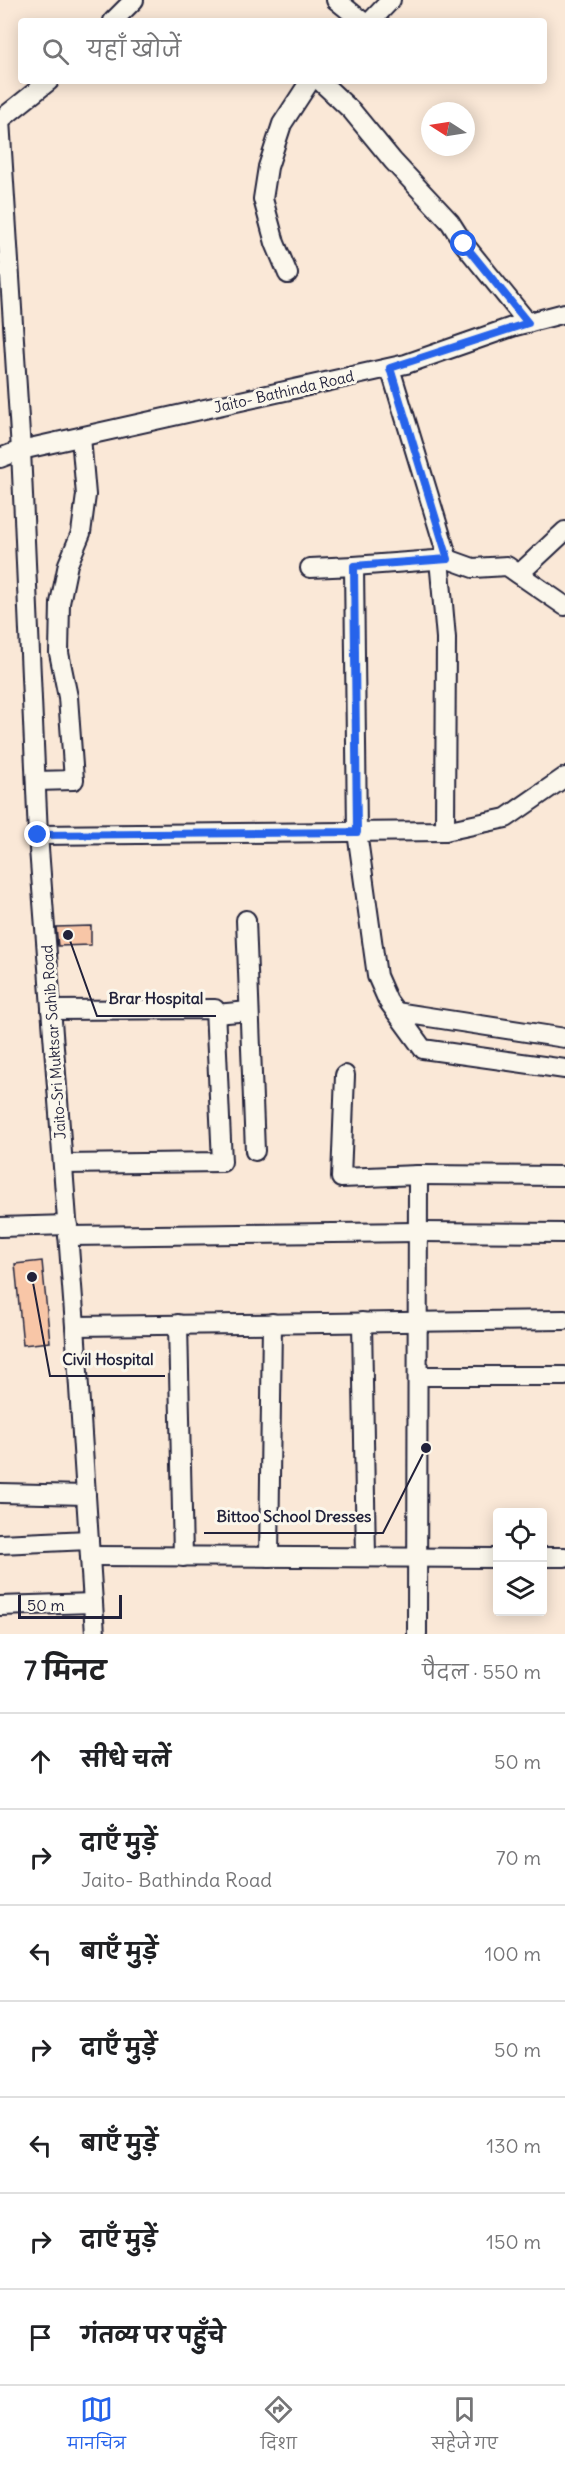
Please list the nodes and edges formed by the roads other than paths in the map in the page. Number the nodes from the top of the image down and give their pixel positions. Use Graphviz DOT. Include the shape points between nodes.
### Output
graph roads {
  1 [pos="134,0"];
  2 [pos="336,0"];
  3 [pos="391,0"];
  4 [pos="116,18"];
  5 [pos="358,18"];
  6 [pos="373,18"];
  7 [pos="45,84"];
  8 [pos="308,84"];
  9 [pos="323,84"];
  10 [pos="0,120"];
  11 [pos="288,274"];
  12 [pos="565,313"];
  13 [pos="528,323"];
  14 [pos="390,368"];
  15 [pos="81,437"];
  16 [pos="21,450"];
  17 [pos="0,458"];
  18 [pos="565,531"];
  19 [pos="443,559"];
  20 [pos="354,566"];
  21 [pos="310,568"];
  22 [pos="519,574"];
  23 [pos="61,598"];
  24 [pos="28,600"];
  25 [pos="565,606"];
  26 [pos="565,777"];
  27 [pos="36,781"];
  28 [pos="445,831"];
  29 [pos="357,832"];
  30 [pos="38,835"];
  31 [pos="246,920"];
  32 [pos="51,1010"];
  33 [pos="249,1011"];
  34 [pos="396,1012"];
  35 [pos="216,1014"];
  36 [pos="565,1038"];
  37 [pos="565,1069"];
  38 [pos="345,1076"];
  39 [pos="255,1151"];
  40 [pos="63,1164"];
  41 [pos="418,1175"];
  42 [pos="565,1176"];
  43 [pos="0,1227"];
  44 [pos="68,1231"];
  45 [pos="419,1232"];
  46 [pos="565,1233"];
  47 [pos="565,1320"];
  48 [pos="419,1321"];
  49 [pos="362,1322"];
  50 [pos="272,1323"];
  51 [pos="178,1324"];
  52 [pos="75,1326"];
  53 [pos="419,1376"];
  54 [pos="565,1376"];
  55 [pos="0,1493"];
  56 [pos="86,1495"];
  57 [pos="0,1544"];
  58 [pos="90,1548"];
  59 [pos="183,1557"];
  60 [pos="269,1557"];
  61 [pos="366,1557"];
  62 [pos="547,1557"];
  63 [pos="565,1557"];
  64 [pos="417,1558"];
  65 [pos="493,1558"];
  66 [pos="93,1603"];
  67 [pos="0,1606"];
  68 [pos="95,1634"];
  69 [pos="417,1634"];
  1 -- 4 [label="street"];
  2 -- 5 [label="street"];
  3 -- 6 [label="street"];
  7 -- 10 [label="street"];
  8 -- 11 [label="street" via="282,124 268,167 263,199"];
  9 -- 13 [label="street" via="450,222"];
  10 -- 16 [label="street, Jaito-Sri Muktsar Sahib Road"];
  12 -- 13 [label="street, Jaito- Bathinda Road"];
  13 -- 14 [label="street, Jaito- Bathinda Road"];
  14 -- 15 [label="street, Jaito- Bathinda Road"];
  14 -- 19 [label="street"];
  15 -- 16 [label="street, Jaito- Bathinda Road"];
  15 -- 23 [label="street" via="86,495 81,533 68,564"];
  16 -- 17 [label="street, Jaito- Bathinda Road"];
  16 -- 24 [label="street, Jaito-Sri Muktsar Sahib Road"];
  18 -- 22 [label="street"];
  19 -- 20 [label="street"];
  19 -- 22 [label="street" via="473,568 507,566"];
  19 -- 28 [label="street"];
  20 -- 21 [label="street"];
  20 -- 29 [label="street"];
  22 -- 25 [label="street"];
  23 -- 24 [label="street"];
  23 -- 27 [label="street" via="59,653 68,697 74,780"];
  24 -- 27 [label="street, Jaito-Sri Muktsar Sahib Road"];
  26 -- 28 [label="street" via="506,818"];
  27 -- 30 [label="street, Jaito-Sri Muktsar Sahib Road"];
  28 -- 29 [label="street"];
  29 -- 30 [label="street"];
  29 -- 34 [label="street" via="377,976"];
  30 -- 32 [label="street, Jaito-Sri Muktsar Sahib Road"];
  31 -- 33 [label="street"];
  32 -- 35 [label="street" via="215,1008"];
  32 -- 40 [label="street, Jaito-Sri Muktsar Sahib Road"];
  33 -- 35 [label="street"];
  33 -- 39 [label="street"];
  34 -- 36 [label="street"];
  34 -- 37 [label="street" via="423,1049"];
  35 -- 40 [label="street" via="222,1162"];
  38 -- 41 [label="street" via="341,1178"];
  40 -- 44 [label="street, Jaito-Sri Muktsar Sahib Road"];
  41 -- 42 [label="street"];
  41 -- 45 [label="street"];
  43 -- 44 [label="street"];
  44 -- 45 [label="street"];
  44 -- 52 [label="street, Jaito-Sri Muktsar Sahib Road"];
  45 -- 46 [label="street"];
  45 -- 48 [label="street"];
  47 -- 48 [label="street"];
  48 -- 49 [label="street"];
  48 -- 53 [label="street"];
  49 -- 50 [label="street"];
  49 -- 61 [label="street"];
  50 -- 51 [label="street"];
  50 -- 60 [label="street"];
  51 -- 52 [label="street"];
  51 -- 59 [label="street"];
  52 -- 56 [label="street, Jaito-Sri Muktsar Sahib Road"];
  53 -- 54 [label="street"];
  53 -- 64 [label="street"];
  55 -- 56 [label="street"];
  56 -- 58 [label="street, Jaito-Sri Muktsar Sahib Road"];
  57 -- 58 [label="street"];
  58 -- 59 [label="street"];
  58 -- 66 [label="street, Jaito-Sri Muktsar Sahib Road"];
  59 -- 60 [label="street"];
  60 -- 61 [label="street"];
  61 -- 64 [label="street"];
  62 -- 63 [label="street"];
  64 -- 65 [label="street"];
  64 -- 69 [label="street"];
  66 -- 67 [label="street"];
  66 -- 68 [label="street, Jaito-Sri Muktsar Sahib Road"];
}
